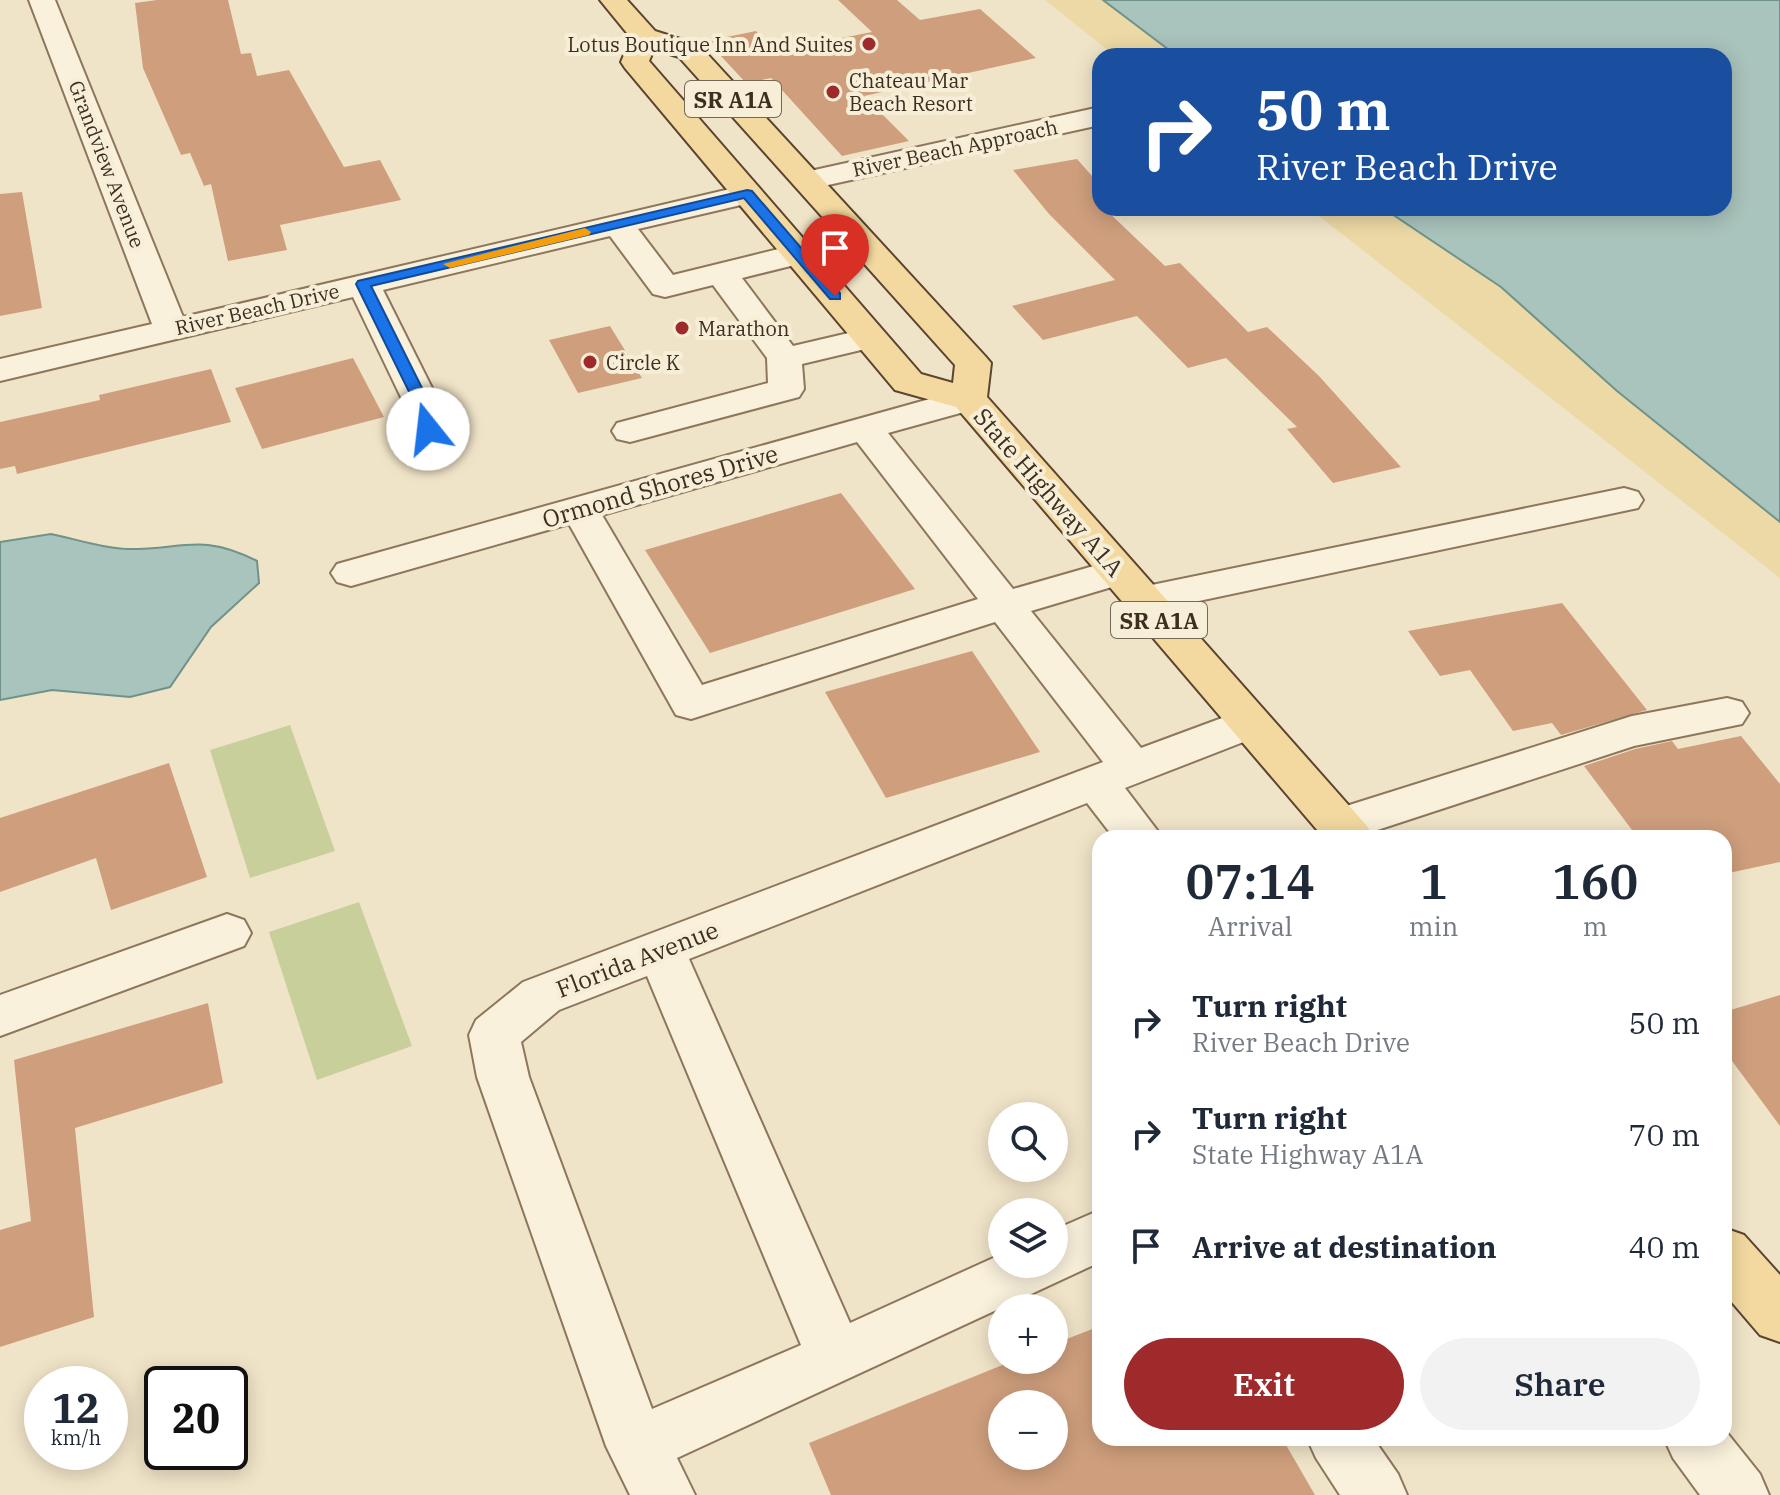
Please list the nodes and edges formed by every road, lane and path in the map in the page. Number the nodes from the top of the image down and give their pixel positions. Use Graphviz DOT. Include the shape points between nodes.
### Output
graph roads {
  1 [pos="42,0"];
  2 [pos="613,0"];
  3 [pos="645,37"];
  4 [pos="1092,118"];
  5 [pos="690,126"];
  6 [pos="810,180"];
  7 [pos="747,194"];
  8 [pos="618,224"];
  9 [pos="852,228"];
  10 [pos="799,254"];
  11 [pos="721,273"];
  12 [pos="363,284"];
  13 [pos="171,329"];
  14 [pos="870,338"];
  15 [pos="784,358"];
  16 [pos="0,370"];
  17 [pos="969,399"];
  18 [pos="865,428"];
  19 [pos="428,429"];
  20 [pos="630,431"];
  21 [pos="1624,500"];
  22 [pos="580,509"];
  23 [pos="351,573"];
  24 [pos="1130,586"];
  25 [pos="1004,605"];
  26 [pos="1727,713"];
  27 [pos="1249,723"];
  28 [pos="1115,776"];
  29 [pos="1137,830"];
  30 [pos="1344,830"];
  31 [pos="1351,830"];
  32 [pos="227,933"];
  33 [pos="661,951"];
  34 [pos="0,1016"];
  35 [pos="1092,1239"];
  36 [pos="1068,1250"];
  37 [pos="1732,1262"];
  38 [pos="1008,1278"];
  39 [pos="1780,1316"];
  40 [pos="836,1358"];
  41 [pos="636,1446"];
  42 [pos="1342,1446"];
  43 [pos="1700,1446"];
  44 [pos="664,1495"];
  45 [pos="1376,1495"];
  46 [pos="1738,1495"];
  1 -- 13 [label="street, Grandview Avenue"];
  2 -- 3 [label="main road"];
  3 -- 5 [label="main road, State Highway A1A / SR A1A" via="635,62"];
  3 -- 6 [label="main road, State Highway A1A / SR A1A" via="689,51"];
  4 -- 6 [label="street, River Beach Approach"];
  5 -- 6 [label="main road" via="749,165"];
  5 -- 7 [label="main road, State Highway A1A / SR A1A"];
  6 -- 9 [label="main road, State Highway A1A / SR A1A"];
  7 -- 8 [label="street, River Beach Drive"];
  7 -- 9 [label="main road" via="790,203"];
  7 -- 10 [label="main road, State Highway A1A / SR A1A"];
  8 -- 11 [label="street" via="665,287"];
  8 -- 12 [label="street, River Beach Drive"];
  9 -- 17 [label="main road, State Highway A1A / SR A1A" via="973,363"];
  10 -- 11 [label="street"];
  10 -- 14 [label="main road, State Highway A1A / SR A1A"];
  11 -- 15 [label="street"];
  12 -- 13 [label="street, River Beach Drive"];
  12 -- 19 [label="street" via="427,414"];
  13 -- 16 [label="street, River Beach Drive"];
  14 -- 15 [label="street"];
  14 -- 17 [label="main road, State Highway A1A / SR A1A" via="908,382"];
  15 -- 20 [label="street" via="786,389"];
  17 -- 18 [label="street, Ormond Shores Drive"];
  17 -- 24 [label="main road, State Highway A1A / SR A1A"];
  18 -- 22 [label="street, Ormond Shores Drive"];
  18 -- 25 [label="street"];
  21 -- 24 [label="street"];
  22 -- 23 [label="street, Ormond Shores Drive"];
  22 -- 25 [label="street" via="691,704"];
  24 -- 25 [label="street"];
  24 -- 27 [label="main road, State Highway A1A / SR A1A"];
  25 -- 28 [label="street"];
  26 -- 31 [label="street" via="1632,731 1523,764"];
  27 -- 28 [label="street, Florida Avenue"];
  27 -- 30 [label="main road, State Highway A1A / SR A1A"];
  28 -- 29 [label="street"];
  28 -- 33 [label="street, Florida Avenue"];
  32 -- 34 [label="street"];
  33 -- 40 [label="street"];
  33 -- 41 [label="street, Florida Avenue" via="541,996 494,1035 503,1077"];
  35 -- 36 [label="street"];
  37 -- 39 [label="main road"];
  38 -- 40 [label="street"];
  40 -- 41 [label="street"];
  41 -- 44 [label="street, Florida Avenue"];
  42 -- 45 [label="street"];
  43 -- 46 [label="street"];
}
